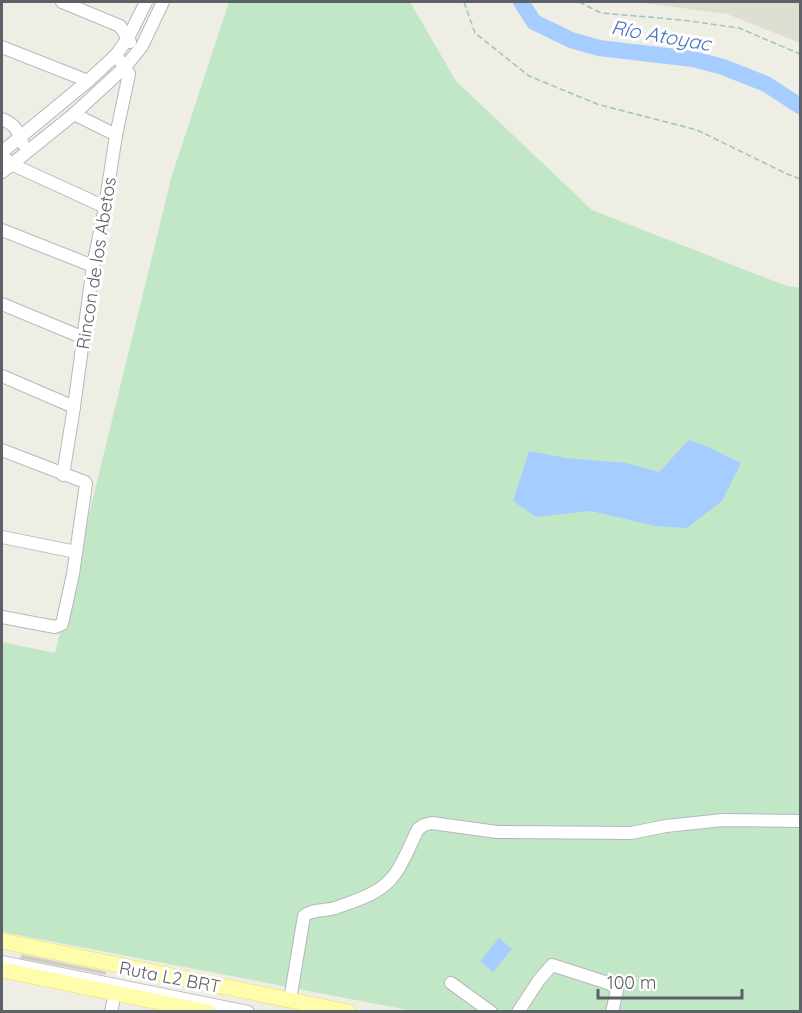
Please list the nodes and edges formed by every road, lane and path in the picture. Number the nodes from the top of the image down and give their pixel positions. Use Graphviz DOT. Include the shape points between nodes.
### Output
graph roads {
  1 [pos="62,2"];
  2 [pos="146,2"];
  3 [pos="163,2"];
  4 [pos="464,2"];
  5 [pos="579,2"];
  6 [pos="128,38"];
  7 [pos="2,47"];
  8 [pos="137,53"];
  9 [pos="801,54"];
  10 [pos="116,55"];
  11 [pos="125,67"];
  12 [pos="88,81"];
  13 [pos="74,114"];
  14 [pos="2,119"];
  15 [pos="116,135"];
  16 [pos="20,138"];
  17 [pos="2,153"];
  18 [pos="26,153"];
  19 [pos="6,168"];
  20 [pos="801,179"];
  21 [pos="105,207"];
  22 [pos="2,230"];
  23 [pos="93,266"];
  24 [pos="2,304"];
  25 [pos="84,338"];
  26 [pos="2,376"];
  27 [pos="74,407"];
  28 [pos="2,450"];
  29 [pos="63,475"];
  30 [pos="2,537"];
  31 [pos="76,552"];
  32 [pos="2,617"];
  33 [pos="801,821"];
  34 [pos="2,942"];
  35 [pos="2,962"];
  36 [pos="2,970"];
  37 [pos="451,983"];
  38 [pos="115,993"];
  39 [pos="290,1000"];
  40 [pos="613,1007"];
  41 [pos="111,1011"];
  42 [pos="208,1011"];
  43 [pos="248,1011"];
  44 [pos="338,1011"];
  45 [pos="348,1011"];
  46 [pos="491,1011"];
  47 [pos="518,1011"];
  1 -- 6 [label="street" via="120,26"];
  2 -- 6 [label="street"];
  3 -- 8 [label="street"];
  4 -- 20 [label="path" via="475,33 529,76 597,104 697,130"];
  5 -- 9 [label="path" via="600,14 739,28"];
  6 -- 8 [label="street"];
  6 -- 10 [label="street"];
  7 -- 12 [label="street"];
  8 -- 11 [label="street"];
  10 -- 11 [label="street"];
  10 -- 12 [label="street"];
  11 -- 13 [label="street"];
  11 -- 15 [label="street, Rincon de los Abetos" via="128,83"];
  12 -- 16 [label="street"];
  13 -- 15 [label="street"];
  13 -- 18 [label="street"];
  14 -- 16 [label="street" via="12,124"];
  15 -- 21 [label="street, Rincon de los Abetos"];
  16 -- 17 [label="street"];
  16 -- 18 [label="street"];
  17 -- 19 [label="street"];
  18 -- 19 [label="street"];
  19 -- 21 [label="street"];
  21 -- 23 [label="street, Rincon de los Abetos"];
  22 -- 23 [label="street"];
  23 -- 25 [label="street, Rincon de los Abetos"];
  24 -- 25 [label="street"];
  25 -- 27 [label="street, Rincon de los Abetos"];
  26 -- 27 [label="street"];
  27 -- 29 [label="street, Rincon de los Abetos"];
  28 -- 29 [label="street"];
  29 -- 31 [label="street" via="86,484"];
  30 -- 31 [label="street"];
  31 -- 32 [label="street" via="62,624 55,627"];
  33 -- 39 [label="street" via="723,820 631,833 497,832 424,825 418,829 396,874 385,885 369,895 304,916"];
  34 -- 39 [label="main road"];
  34 -- 44 [label="street, Ruta L2 BRT"];
  35 -- 43 [label="street, Ruta L2 BRT"];
  36 -- 38 [label="main road"];
  37 -- 46 [label="street"];
  38 -- 41 [label="street"];
  38 -- 42 [label="main road"];
  39 -- 45 [label="main road"];
  40 -- 47 [label="street" via="617,990 614,985 552,965"];
}
